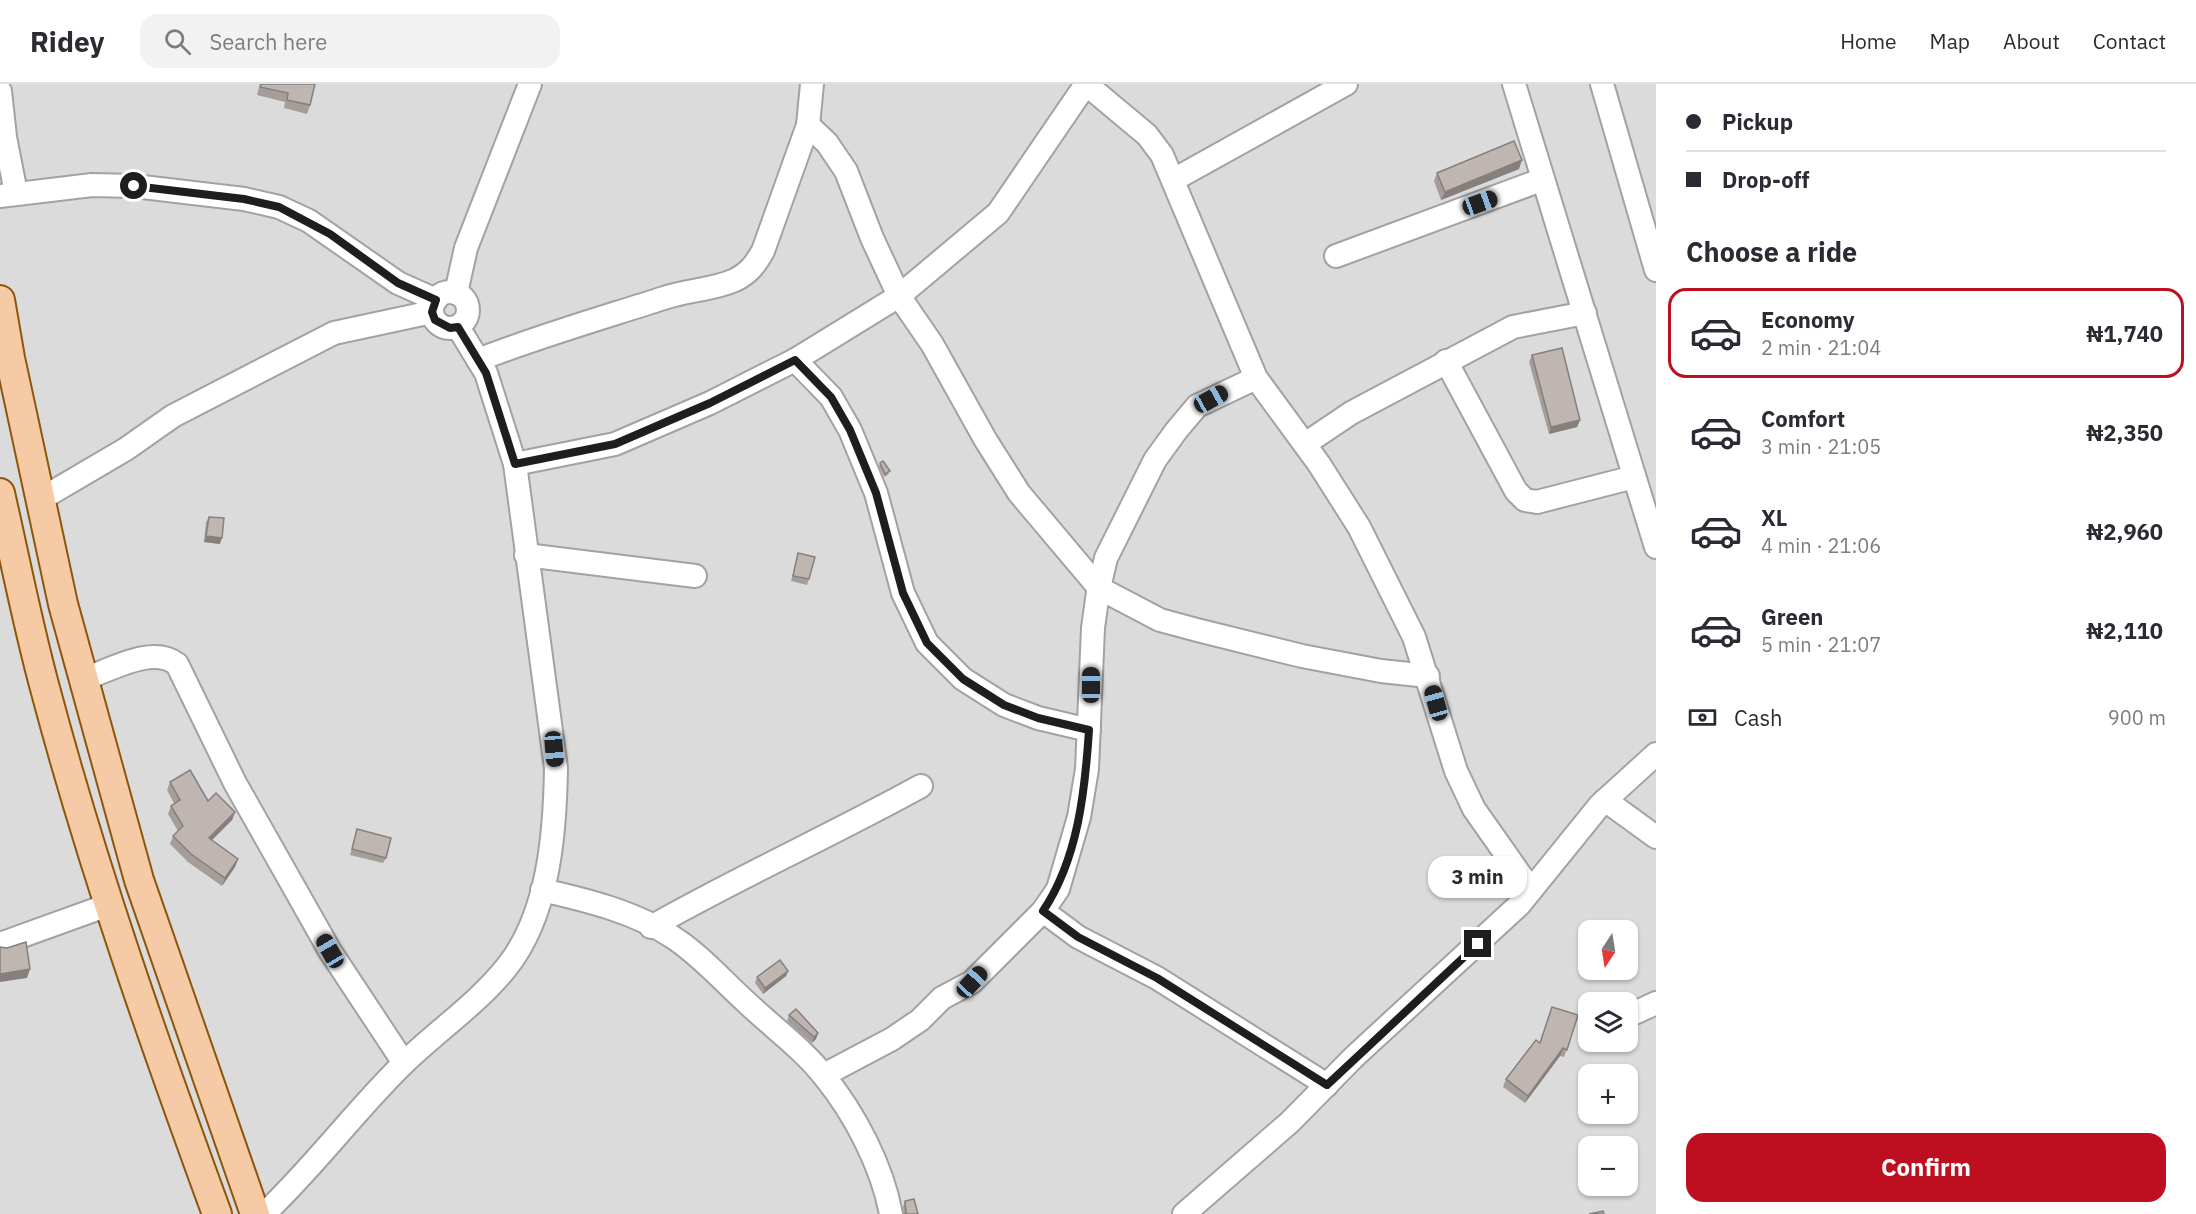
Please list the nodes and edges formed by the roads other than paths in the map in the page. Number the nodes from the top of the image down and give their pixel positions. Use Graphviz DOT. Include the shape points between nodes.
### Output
graph roads {
  1 [pos="530,84"];
  2 [pos="812,84"];
  3 [pos="1086,84"];
  4 [pos="1346,84"];
  5 [pos="1514,84"];
  6 [pos="1602,84"];
  7 [pos="0,91"];
  8 [pos="808,125"];
  9 [pos="1175,179"];
  10 [pos="1541,180"];
  11 [pos="8,194"];
  12 [pos="1336,256"];
  13 [pos="1656,270"];
  14 [pos="899,296"];
  15 [pos="0,300"];
  16 [pos="441,302"];
  17 [pos="1585,313"];
  18 [pos="478,360"];
  19 [pos="795,360"];
  20 [pos="1446,361"];
  21 [pos="1256,378"];
  22 [pos="1305,444"];
  23 [pos="515,464"];
  24 [pos="1634,477"];
  25 [pos="0,493"];
  26 [pos="41,499"];
  27 [pos="4,527"];
  28 [pos="1656,548"];
  29 [pos="526,555"];
  30 [pos="695,576"];
  31 [pos="1099,588"];
  32 [pos="1428,676"];
  33 [pos="84,679"];
  34 [pos="1089,730"];
  35 [pos="1656,754"];
  36 [pos="921,786"];
  37 [pos="1605,800"];
  38 [pos="1656,837"];
  39 [pos="542,890"];
  40 [pos="1531,890"];
  41 [pos="108,905"];
  42 [pos="1043,911"];
  43 [pos="651,927"];
  44 [pos="0,944"];
  45 [pos="1656,1003"];
  46 [pos="1638,1011"];
  47 [pos="404,1063"];
  48 [pos="824,1075"];
  49 [pos="1327,1085"];
  50 [pos="217,1214"];
  51 [pos="255,1214"];
  52 [pos="264,1214"];
  53 [pos="891,1214"];
  54 [pos="1184,1214"];
  1 -- 16 [label="street"];
  2 -- 8 [label="street"];
  3 -- 9 [label="street" via="1147,135"];
  3 -- 14 [label="street" via="998,213"];
  4 -- 9 [label="street"];
  5 -- 10 [label="street"];
  6 -- 13 [label="street"];
  7 -- 11 [label="street"];
  8 -- 14 [label="street" via="827,143 846,171"];
  8 -- 18 [label="street" via="763,251 752,269 734,280 561,329"];
  9 -- 21 [label="street" via="1185,212"];
  10 -- 12 [label="street"];
  10 -- 17 [label="street"];
  11 -- 16 [label="street" via="92,185 134,186 279,207 330,234 398,283"];
  14 -- 19 [label="street"];
  14 -- 31 [label="street" via="932,344 1019,493"];
  15 -- 26 [label="main road"];
  16 -- 18 [label="street" via="441,326 458,327"];
  16 -- 26 [label="street" via="334,333 173,416"];
  17 -- 20 [label="street" via="1513,327"];
  17 -- 24 [label="street"];
  18 -- 23 [label="street" via="486,373"];
  19 -- 23 [label="street" via="710,403 615,444"];
  19 -- 34 [label="street" via="831,397 850,430 876,493 903,593 927,643 963,679 1004,705"];
  20 -- 22 [label="street"];
  20 -- 24 [label="street" via="1525,501 1536,502"];
  21 -- 22 [label="street"];
  21 -- 31 [label="street" via="1197,406 1176,431 1137,492 1106,558"];
  22 -- 32 [label="street" via="1359,527 1414,637"];
  23 -- 29 [label="street"];
  24 -- 28 [label="street"];
  25 -- 27 [label="main road"];
  26 -- 33 [label="main road"];
  27 -- 41 [label="main road" via="45,691"];
  29 -- 30 [label="street"];
  29 -- 39 [label="street" via="556,768"];
  31 -- 32 [label="street" via="1160,620 1197,630 1302,656"];
  31 -- 34 [label="street"];
  32 -- 40 [label="street" via="1456,771 1474,809"];
  33 -- 47 [label="street" via="153,655 168,657 177,664 235,783 324,941"];
  33 -- 51 [label="main road" via="139,880"];
  34 -- 42 [label="street" via="1079,817 1058,889"];
  35 -- 37 [label="street"];
  36 -- 43 [label="street"];
  37 -- 38 [label="street"];
  37 -- 40 [label="street"];
  39 -- 43 [label="street" via="605,908"];
  39 -- 47 [label="street" via="530,927 507,967"];
  40 -- 49 [label="street"];
  41 -- 44 [label="street"];
  41 -- 50 [label="main road"];
  42 -- 48 [label="street" via="972,982 942,998 920,1020 892,1039"];
  42 -- 49 [label="street" via="1078,937 1157,978"];
  43 -- 48 [label="street" via="673,937"];
  45 -- 46 [label="street"];
  47 -- 52 [label="street" via="301,1179"];
  48 -- 53 [label="street" via="864,1141"];
  49 -- 54 [label="street"];
}
